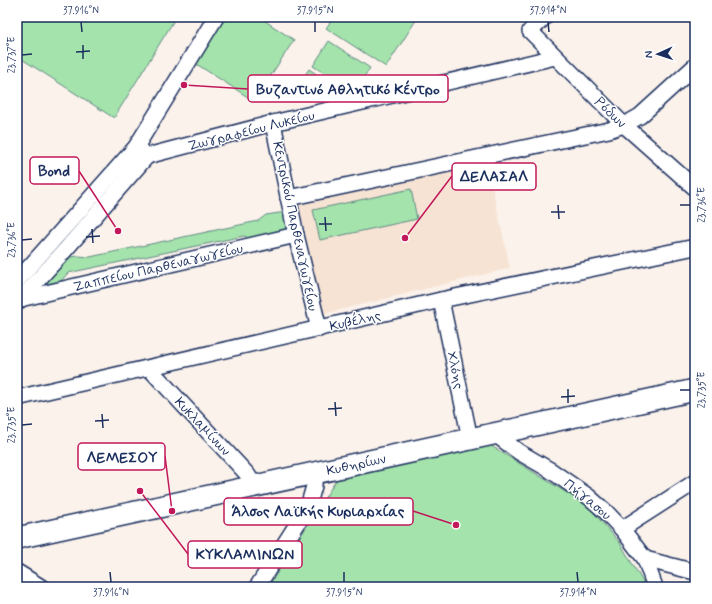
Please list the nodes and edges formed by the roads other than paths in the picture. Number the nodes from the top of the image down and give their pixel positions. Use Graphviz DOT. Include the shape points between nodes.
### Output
graph roads {
  1 [pos="216,17"];
  2 [pos="545,17"];
  3 [pos="555,57"];
  4 [pos="695,66"];
  5 [pos="273,123"];
  6 [pos="624,125"];
  7 [pos="142,151"];
  8 [pos="695,188"];
  9 [pos="288,198"];
  10 [pos="296,235"];
  11 [pos="695,247"];
  12 [pos="17,281"];
  13 [pos="18,300"];
  14 [pos="441,300"];
  15 [pos="319,329"];
  16 [pos="150,368"];
  17 [pos="695,378"];
  18 [pos="695,390"];
  19 [pos="17,398"];
  20 [pos="469,433"];
  21 [pos="496,434"];
  22 [pos="314,473"];
  23 [pos="251,480"];
  24 [pos="695,482"];
  25 [pos="17,524"];
  26 [pos="622,529"];
  27 [pos="17,538"];
  28 [pos="645,559"];
  29 [pos="17,572"];
  30 [pos="695,572"];
  31 [pos="41,587"];
  32 [pos="257,587"];
  33 [pos="655,587"];
  1 -- 7 [label="street"];
  2 -- 3 [label="street, Ρόδων" via="530,31"];
  3 -- 5 [label="street, Ζωγραφείου Λυκείου"];
  3 -- 6 [label="street, Ρόδων"];
  4 -- 6 [label="street" via="640,116"];
  5 -- 7 [label="street, Ζωγραφείου Λυκείου"];
  5 -- 9 [label="street, Κεντρικού Παρθεναγωγείου"];
  6 -- 8 [label="street, Ρόδων"];
  6 -- 9 [label="street"];
  7 -- 12 [label="street"];
  7 -- 13 [label="street" via="66,249"];
  9 -- 10 [label="street, Κεντρικού Παρθεναγωγείου"];
  10 -- 13 [label="street, Ζαππείου Παρθεναγωγείου"];
  10 -- 15 [label="street, Κεντρικού Παρθεναγωγείου"];
  11 -- 14 [label="street, Κυβέλης"];
  14 -- 15 [label="street, Κυβέλης"];
  14 -- 20 [label="street, Χλόης"];
  15 -- 16 [label="street, Κυβέλης"];
  16 -- 19 [label="street, Κυβέλης"];
  16 -- 23 [label="street, Κυκλαμίνων"];
  17 -- 20 [label="street, Κυθηρίων"];
  18 -- 21 [label="street, Κυθηρίων"];
  20 -- 21 [label="street, Κυθηρίων"];
  20 -- 22 [label="street, Κυθηρίων"];
  20 -- 23 [label="street, Κυθηρίων"];
  21 -- 26 [label="street, Πήγασου" via="519,452 589,497"];
  22 -- 23 [label="street, Κυθηρίων"];
  22 -- 32 [label="street" via="314,486 308,508"];
  23 -- 25 [label="street, Κυθηρίων"];
  23 -- 27 [label="street, Κυθηρίων"];
  24 -- 26 [label="street"];
  26 -- 28 [label="street, Πήγασου"];
  28 -- 30 [label="street"];
  28 -- 33 [label="street, Πήγασου"];
  29 -- 31 [label="street"];
}
